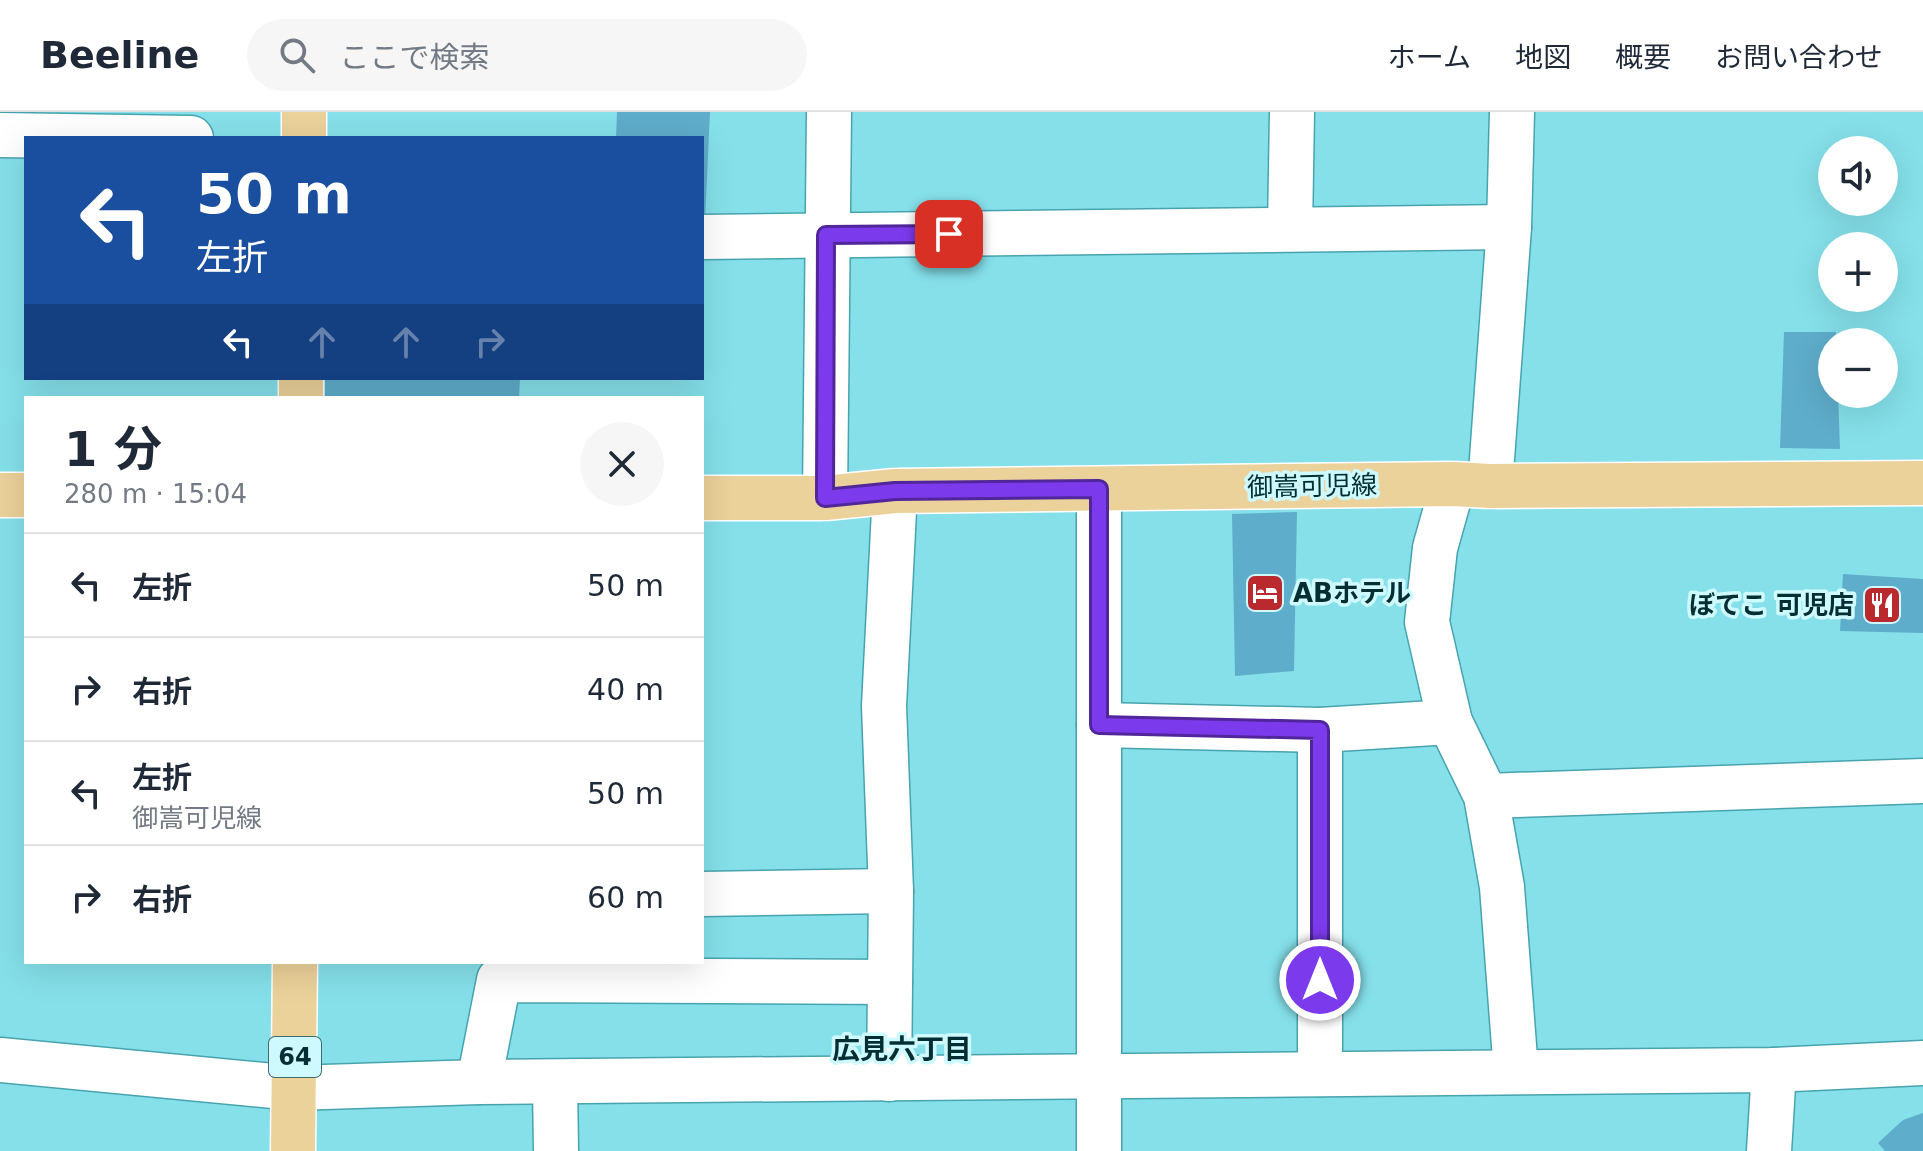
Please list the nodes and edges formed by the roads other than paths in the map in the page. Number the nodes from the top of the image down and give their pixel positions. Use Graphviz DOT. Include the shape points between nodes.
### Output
graph roads {
  1 [pos="304,112"];
  2 [pos="829,112"];
  3 [pos="1292,112"];
  4 [pos="1512,112"];
  5 [pos="18,128"];
  6 [pos="156,136"];
  7 [pos="304,136"];
  8 [pos="1509,227"];
  9 [pos="1290,229"];
  10 [pos="826,235"];
  11 [pos="704,237"];
  12 [pos="1923,483"];
  13 [pos="1471,485"];
  14 [pos="1099,489"];
  15 [pos="895,491"];
  16 [pos="0,495"];
  17 [pos="24,495"];
  18 [pos="704,498"];
  19 [pos="825,498"];
  20 [pos="1450,722"];
  21 [pos="1099,725"];
  22 [pos="1320,730"];
  23 [pos="1923,781"];
  24 [pos="1486,796"];
  25 [pos="891,891"];
  26 [pos="704,894"];
  27 [pos="295,964"];
  28 [pos="501,971"];
  29 [pos="890,982"];
  30 [pos="0,1060"];
  31 [pos="1923,1063"];
  32 [pos="1774,1070"];
  33 [pos="1516,1072"];
  34 [pos="1320,1074"];
  35 [pos="1099,1078"];
  36 [pos="889,1079"];
  37 [pos="479,1082"];
  38 [pos="555,1083"];
  39 [pos="294,1088"];
  40 [pos="293,1151"];
  41 [pos="556,1151"];
  42 [pos="1099,1151"];
  43 [pos="1769,1151"];
  1 -- 7 [label="main road"];
  2 -- 10 [label="street"];
  3 -- 9 [label="street"];
  4 -- 8 [label="street"];
  5 -- 6 [label="street"];
  8 -- 9 [label="street"];
  8 -- 13 [label="street"];
  9 -- 10 [label="street"];
  10 -- 11 [label="street"];
  10 -- 19 [label="street"];
  12 -- 13 [label="main road, 御嵩可児線"];
  13 -- 14 [label="main road, 御嵩可児線"];
  13 -- 20 [label="street" via="1435,548 1427,622"];
  14 -- 15 [label="main road, 御嵩可児線"];
  14 -- 21 [label="street"];
  15 -- 19 [label="main road, 御嵩可児線"];
  15 -- 25 [label="street" via="884,706"];
  16 -- 17 [label="main road"];
  18 -- 19 [label="main road, 御嵩可児線"];
  20 -- 22 [label="street"];
  20 -- 24 [label="street"];
  21 -- 22 [label="street"];
  21 -- 35 [label="street"];
  22 -- 34 [label="street"];
  23 -- 24 [label="street"];
  24 -- 33 [label="street" via="1502,887"];
  25 -- 26 [label="street"];
  25 -- 29 [label="street"];
  27 -- 39 [label="main road, 64"];
  28 -- 29 [label="street"];
  28 -- 37 [label="street"];
  29 -- 36 [label="street"];
  30 -- 39 [label="street"];
  31 -- 32 [label="street"];
  32 -- 33 [label="street"];
  32 -- 43 [label="street"];
  33 -- 34 [label="street"];
  34 -- 35 [label="street"];
  35 -- 36 [label="street"];
  35 -- 42 [label="street"];
  36 -- 38 [label="street"];
  37 -- 38 [label="street"];
  37 -- 39 [label="street"];
  38 -- 41 [label="street"];
  39 -- 40 [label="main road, 64"];
}
